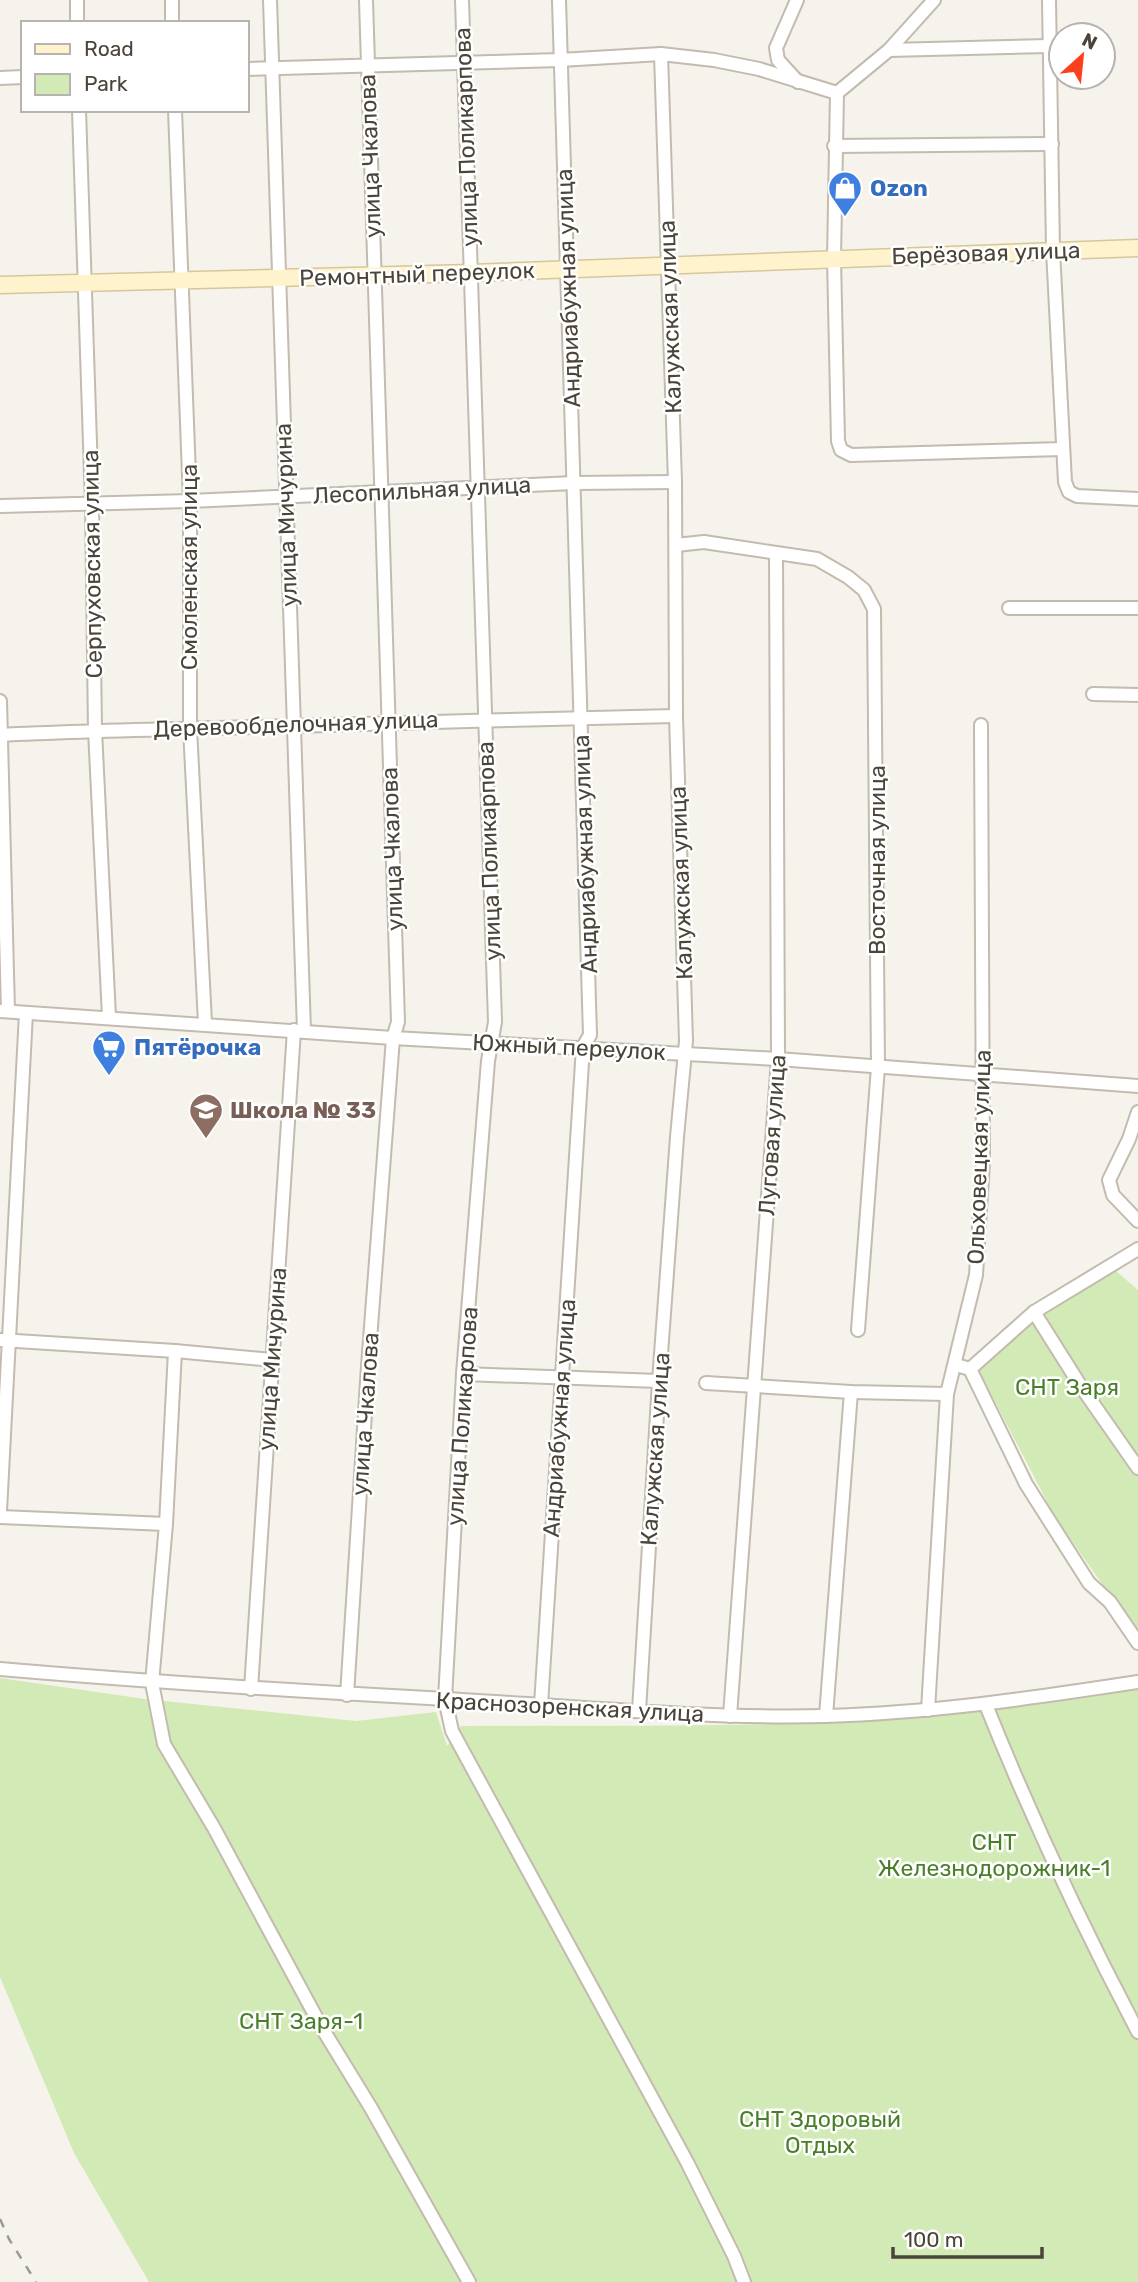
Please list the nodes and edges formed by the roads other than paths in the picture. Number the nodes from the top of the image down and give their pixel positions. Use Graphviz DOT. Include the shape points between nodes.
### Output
graph roads {
  1 [pos="77,0"];
  2 [pos="172,0"];
  3 [pos="270,0"];
  4 [pos="366,0"];
  5 [pos="462,0"];
  6 [pos="559,0"];
  7 [pos="797,0"];
  8 [pos="934,0"];
  9 [pos="1049,0"];
  10 [pos="77,21"];
  11 [pos="172,21"];
  12 [pos="1049,21"];
  13 [pos="1047,46"];
  14 [pos="890,50"];
  15 [pos="661,54"];
  16 [pos="560,60"];
  17 [pos="463,62"];
  18 [pos="367,66"];
  19 [pos="272,68"];
  20 [pos="248,69"];
  21 [pos="21,77"];
  22 [pos="0,78"];
  23 [pos="799,83"];
  24 [pos="1051,91"];
  25 [pos="837,93"];
  26 [pos="79,112"];
  27 [pos="175,112"];
  28 [pos="1052,144"];
  29 [pos="834,146"];
  30 [pos="1138,248"];
  31 [pos="1053,250"];
  32 [pos="834,259"];
  33 [pos="668,267"];
  34 [pos="568,270"];
  35 [pos="471,273"];
  36 [pos="374,275"];
  37 [pos="278,278"];
  38 [pos="180,279"];
  39 [pos="85,282"];
  40 [pos="0,285"];
  41 [pos="1063,449"];
  42 [pos="675,482"];
  43 [pos="574,483"];
  44 [pos="477,488"];
  45 [pos="382,493"];
  46 [pos="285,496"];
  47 [pos="1138,499"];
  48 [pos="190,501"];
  49 [pos="92,504"];
  50 [pos="0,506"];
  51 [pos="676,545"];
  52 [pos="776,553"];
  53 [pos="1009,608"];
  54 [pos="1138,608"];
  55 [pos="1093,694"];
  56 [pos="1138,695"];
  57 [pos="0,701"];
  58 [pos="676,716"];
  59 [pos="580,718"];
  60 [pos="484,719"];
  61 [pos="388,721"];
  62 [pos="981,725"];
  63 [pos="292,726"];
  64 [pos="190,728"];
  65 [pos="95,730"];
  66 [pos="1,735"];
  67 [pos="4,1011"];
  68 [pos="26,1013"];
  69 [pos="109,1017"];
  70 [pos="205,1023"];
  71 [pos="299,1031"];
  72 [pos="393,1038"];
  73 [pos="492,1043"];
  74 [pos="583,1047"];
  75 [pos="685,1054"];
  76 [pos="778,1059"];
  77 [pos="878,1067"];
  78 [pos="982,1073"];
  79 [pos="1137,1089"];
  80 [pos="1138,1112"];
  81 [pos="1138,1222"];
  82 [pos="1138,1249"];
  83 [pos="1034,1312"];
  84 [pos="858,1331"];
  85 [pos="4,1341"];
  86 [pos="175,1350"];
  87 [pos="272,1360"];
  88 [pos="956,1365"];
  89 [pos="970,1369"];
  90 [pos="463,1374"];
  91 [pos="562,1377"];
  92 [pos="659,1381"];
  93 [pos="706,1383"];
  94 [pos="754,1385"];
  95 [pos="851,1392"];
  96 [pos="947,1394"];
  97 [pos="1138,1468"];
  98 [pos="0,1511"];
  99 [pos="0,1517"];
  100 [pos="166,1524"];
  101 [pos="1138,1643"];
  102 [pos="0,1669"];
  103 [pos="1138,1682"];
  104 [pos="152,1683"];
  105 [pos="251,1689"];
  106 [pos="347,1695"];
  107 [pos="445,1699"];
  108 [pos="541,1705"];
  109 [pos="986,1705"];
  110 [pos="928,1710"];
  111 [pos="639,1711"];
  112 [pos="730,1716"];
  113 [pos="826,1716"];
  114 [pos="1138,2032"];
  115 [pos="469,2282"];
  116 [pos="744,2282"];
  1 -- 10 [label="street"];
  2 -- 11 [label="street"];
  3 -- 19 [label="street, улица Мичурина"];
  4 -- 18 [label="street, улица Чкалова"];
  5 -- 17 [label="street, улица Поликарпова"];
  6 -- 16 [label="street, Андриабужная улица"];
  7 -- 23 [label="street" via="776,48 778,60"];
  8 -- 14 [label="street"];
  9 -- 12 [label="street"];
  13 -- 14 [label="street"];
  14 -- 25 [label="street"];
  15 -- 16 [label="street"];
  15 -- 23 [label="street" via="759,69"];
  15 -- 33 [label="street, Калужская улица"];
  16 -- 17 [label="street"];
  16 -- 34 [label="street, Андриабужная улица"];
  17 -- 18 [label="street"];
  17 -- 35 [label="street, улица Поликарпова"];
  18 -- 19 [label="street"];
  18 -- 36 [label="street, улица Чкалова"];
  19 -- 20 [label="street"];
  19 -- 37 [label="street, улица Мичурина"];
  21 -- 22 [label="street"];
  23 -- 25 [label="street"];
  24 -- 28 [label="street"];
  25 -- 29 [label="street"];
  26 -- 39 [label="street, Серпуховская улица"];
  27 -- 38 [label="street, Смоленская улица"];
  28 -- 29 [label="street"];
  28 -- 31 [label="street"];
  29 -- 32 [label="street"];
  30 -- 31 [label="main road, Берёзовая улица"];
  31 -- 32 [label="main road, Берёзовая улица"];
  31 -- 41 [label="street"];
  32 -- 33 [label="main road, Ремонтный переулок"];
  32 -- 41 [label="street" via="838,442 842,450 851,455"];
  33 -- 34 [label="main road, Ремонтный переулок"];
  33 -- 42 [label="street, Калужская улица"];
  34 -- 35 [label="main road, Ремонтный переулок"];
  34 -- 43 [label="street, Андриабужная улица"];
  35 -- 36 [label="main road, Ремонтный переулок"];
  35 -- 44 [label="street, улица Поликарпова"];
  36 -- 37 [label="main road, Ремонтный переулок"];
  36 -- 45 [label="street, улица Чкалова"];
  37 -- 38 [label="main road, Ремонтный переулок"];
  37 -- 46 [label="street, улица Мичурина"];
  38 -- 39 [label="main road, Ремонтный переулок"];
  38 -- 48 [label="street, Смоленская улица"];
  39 -- 40 [label="main road, Ремонтный переулок"];
  39 -- 49 [label="street, Серпуховская улица"];
  41 -- 47 [label="street" via="1069,492"];
  42 -- 43 [label="street, Лесопильная улица"];
  42 -- 51 [label="street, Калужская улица"];
  43 -- 44 [label="street, Лесопильная улица"];
  43 -- 59 [label="street, Андриабужная улица"];
  44 -- 45 [label="street, Лесопильная улица"];
  44 -- 60 [label="street, улица Поликарпова"];
  45 -- 46 [label="street, Лесопильная улица"];
  45 -- 61 [label="street, улица Чкалова"];
  46 -- 48 [label="street, Лесопильная улица"];
  46 -- 63 [label="street, улица Мичурина"];
  48 -- 49 [label="street, Лесопильная улица"];
  48 -- 64 [label="street, Смоленская улица"];
  49 -- 50 [label="street, Лесопильная улица"];
  49 -- 65 [label="street, Серпуховская улица"];
  51 -- 52 [label="street, Восточная улица" via="704,542"];
  51 -- 58 [label="street, Калужская улица"];
  52 -- 76 [label="street, Луговая улица"];
  52 -- 77 [label="street, Восточная улица" via="817,559 863,590 874,609"];
  53 -- 54 [label="street"];
  55 -- 56 [label="street"];
  57 -- 66 [label="street"];
  58 -- 59 [label="street, Деревообделочная улица"];
  58 -- 75 [label="street, Калужская улица"];
  59 -- 60 [label="street, Деревообделочная улица"];
  59 -- 74 [label="street, Андриабужная улица" via="590,1035"];
  60 -- 61 [label="street, Деревообделочная улица"];
  60 -- 73 [label="street, улица Поликарпова" via="495,1022"];
  61 -- 63 [label="street, Деревообделочная улица"];
  61 -- 72 [label="street, улица Чкалова" via="398,1023"];
  62 -- 78 [label="street, Ольховецкая улица"];
  63 -- 64 [label="street, Деревообделочная улица"];
  63 -- 71 [label="street, улица Мичурина"];
  64 -- 65 [label="street, Деревообделочная улица"];
  64 -- 70 [label="street, Смоленская улица"];
  65 -- 66 [label="street, Деревообделочная улица"];
  65 -- 69 [label="street, Серпуховская улица"];
  66 -- 67 [label="street"];
  67 -- 68 [label="street, Южный переулок"];
  68 -- 69 [label="street, Южный переулок"];
  68 -- 85 [label="street"];
  69 -- 70 [label="street, Южный переулок"];
  70 -- 71 [label="street, Южный переулок"];
  71 -- 72 [label="street, Южный переулок"];
  71 -- 87 [label="street, улица Мичурина"];
  72 -- 73 [label="street, Южный переулок"];
  72 -- 106 [label="street, улица Чкалова"];
  73 -- 74 [label="street, Южный переулок"];
  73 -- 90 [label="street, улица Поликарпова"];
  74 -- 75 [label="street, Южный переулок"];
  74 -- 91 [label="street, Андриабужная улица"];
  75 -- 76 [label="street, Южный переулок"];
  75 -- 92 [label="street, Калужская улица"];
  76 -- 77 [label="street, Южный переулок"];
  76 -- 94 [label="street, Луговая улица"];
  77 -- 78 [label="street, Южный переулок"];
  77 -- 84 [label="street, Восточная улица"];
  78 -- 79 [label="street, Южный переулок"];
  78 -- 88 [label="street, Ольховецкая улица" via="983,1162 976,1275"];
  80 -- 81 [label="street" via="1109,1180 1113,1195"];
  82 -- 83 [label="street"];
  83 -- 89 [label="street"];
  83 -- 97 [label="street"];
  85 -- 86 [label="street"];
  85 -- 98 [label="street"];
  86 -- 87 [label="street"];
  86 -- 100 [label="street"];
  87 -- 105 [label="street, улица Мичурина"];
  88 -- 89 [label="street"];
  88 -- 96 [label="street, Ольховецкая улица"];
  89 -- 101 [label="street" via="1026,1484 1088,1583 1110,1602"];
  90 -- 91 [label="street"];
  90 -- 107 [label="street, улица Поликарпова"];
  91 -- 92 [label="street"];
  91 -- 108 [label="street, Андриабужная улица"];
  92 -- 111 [label="street, Калужская улица"];
  93 -- 94 [label="street"];
  94 -- 95 [label="street"];
  94 -- 112 [label="street, Луговая улица"];
  95 -- 96 [label="street"];
  95 -- 113 [label="street"];
  96 -- 110 [label="street, Ольховецкая улица"];
  99 -- 100 [label="street"];
  100 -- 104 [label="street"];
  102 -- 104 [label="street, Краснозоренская улица"];
  103 -- 109 [label="street, Краснозоренская улица"];
  104 -- 105 [label="street, Краснозоренская улица"];
  104 -- 115 [label="street" via="164,1744"];
  105 -- 106 [label="street, Краснозоренская улица"];
  106 -- 107 [label="street, Краснозоренская улица"];
  107 -- 108 [label="street, Краснозоренская улица"];
  107 -- 116 [label="street, улица Поликарпова" via="452,1731 687,2162"];
  108 -- 111 [label="street, Краснозоренская улица"];
  109 -- 110 [label="street, Краснозоренская улица"];
  109 -- 114 [label="street" via="1091,1944"];
  110 -- 113 [label="street, Краснозоренская улица"];
  111 -- 112 [label="street, Краснозоренская улица"];
  112 -- 113 [label="street, Краснозоренская улица"];
}
